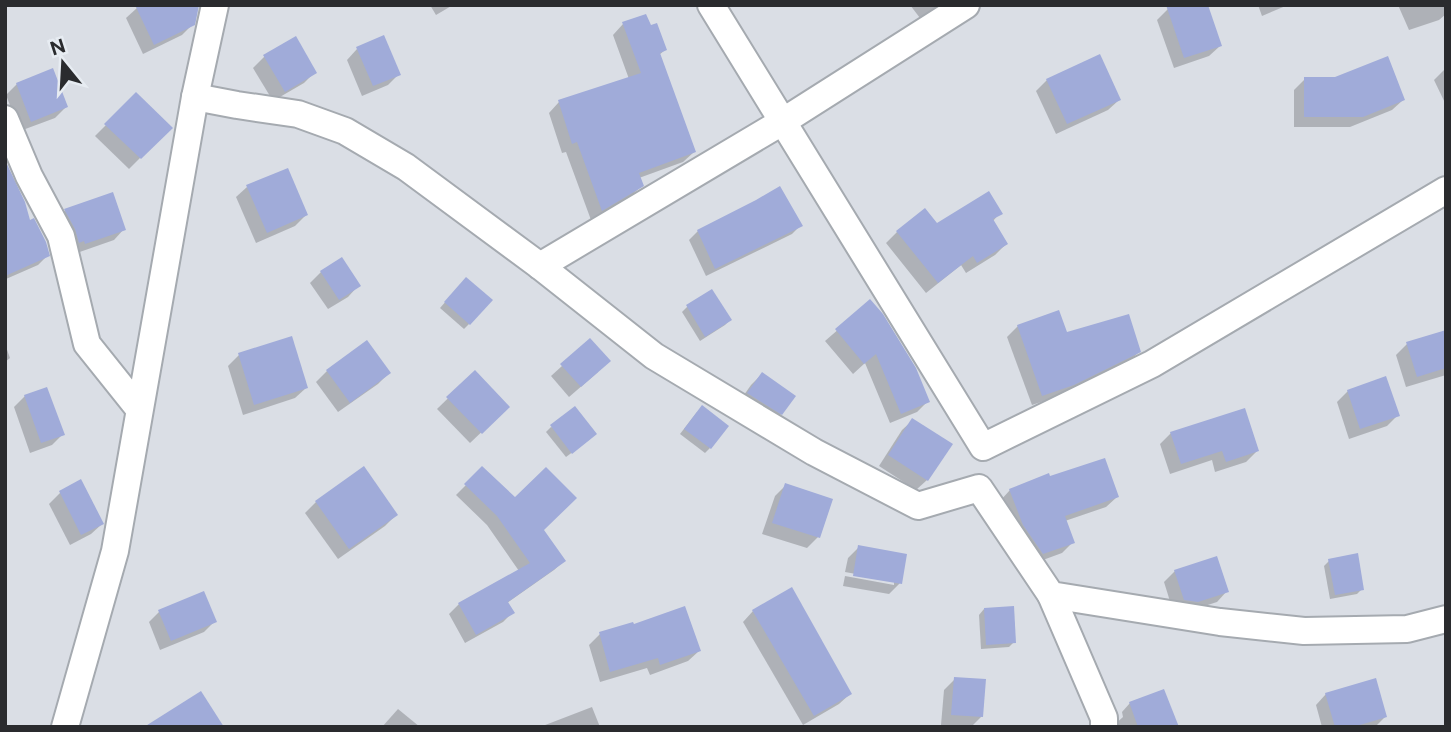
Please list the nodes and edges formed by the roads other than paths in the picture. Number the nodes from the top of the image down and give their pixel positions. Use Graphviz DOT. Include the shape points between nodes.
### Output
graph roads {
  1 [pos="215,5"];
  2 [pos="711,5"];
  3 [pos="967,5"];
  4 [pos="195,97"];
  5 [pos="5,118"];
  6 [pos="782,122"];
  7 [pos="1446,190"];
  8 [pos="540,266"];
  9 [pos="139,410"];
  10 [pos="983,447"];
  11 [pos="979,488"];
  12 [pos="1051,595"];
  13 [pos="1446,620"];
  14 [pos="65,727"];
  15 [pos="1104,727"];
  1 -- 4 [label="street"];
  2 -- 6 [label="street"];
  3 -- 6 [label="street"];
  4 -- 8 [label="street" via="298,114 345,131 406,167"];
  4 -- 9 [label="street"];
  5 -- 9 [label="street" via="61,236 87,344"];
  6 -- 8 [label="street"];
  6 -- 10 [label="street"];
  7 -- 10 [label="street" via="1152,363"];
  8 -- 11 [label="street" via="654,356 814,452 918,506"];
  9 -- 14 [label="street" via="115,551"];
  10 -- 11 [label="street"];
  11 -- 12 [label="street"];
  12 -- 13 [label="street" via="1304,631 1407,629"];
  12 -- 15 [label="street"];
}
